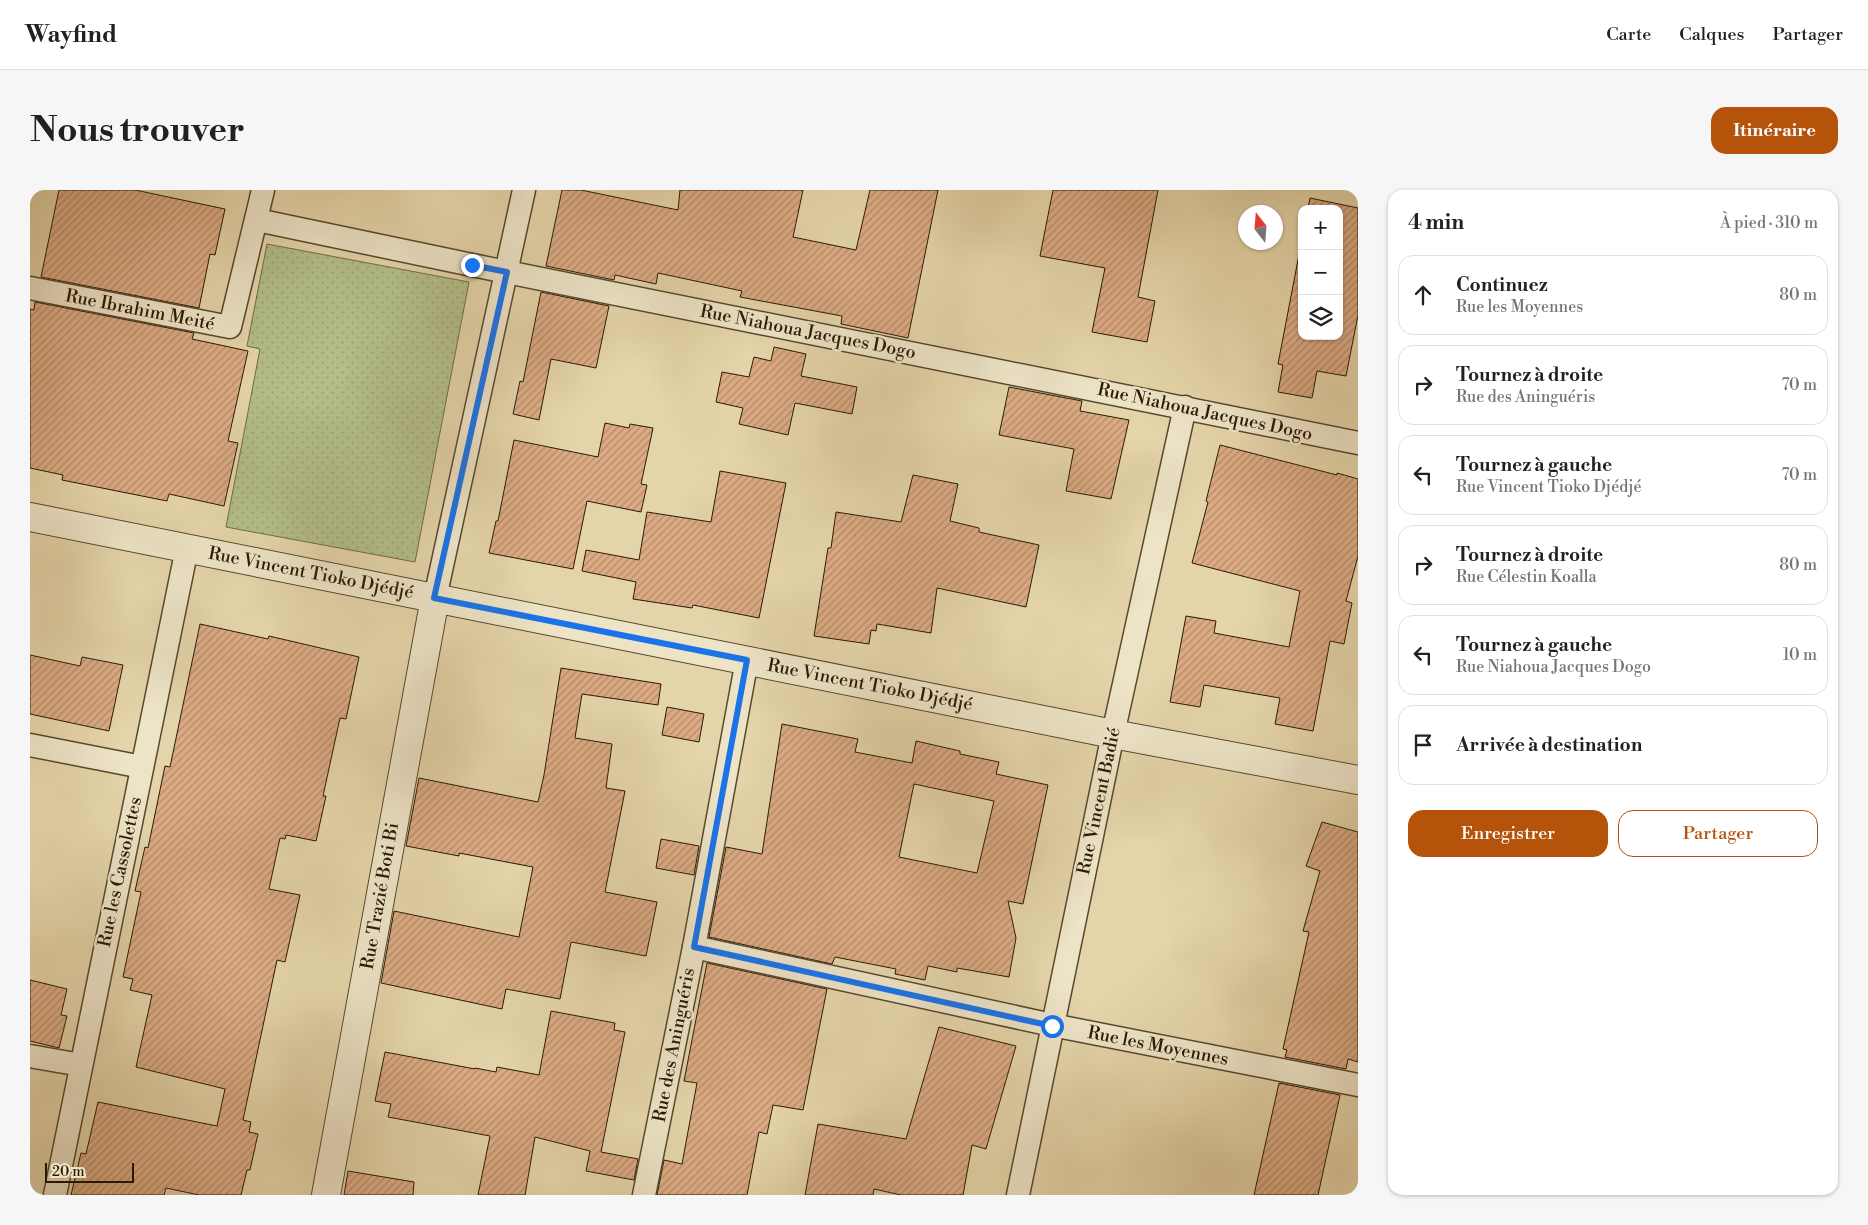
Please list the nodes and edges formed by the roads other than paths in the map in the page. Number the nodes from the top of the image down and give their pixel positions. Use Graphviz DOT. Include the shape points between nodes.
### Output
graph roads {
  1 [pos="263,190"];
  2 [pos="524,190"];
  3 [pos="257,220"];
  4 [pos="507,272"];
  5 [pos="30,288"];
  6 [pos="1185,407"];
  7 [pos="1358,443"];
  8 [pos="30,517"];
  9 [pos="186,548"];
  10 [pos="434,598"];
  11 [pos="747,660"];
  12 [pos="1112,734"];
  13 [pos="30,745"];
  14 [pos="142,767"];
  15 [pos="1358,780"];
  16 [pos="694,947"];
  17 [pos="1052,1026"];
  18 [pos="30,1056"];
  19 [pos="81,1065"];
  20 [pos="1358,1085"];
  21 [pos="55,1195"];
  22 [pos="326,1195"];
  23 [pos="644,1195"];
  24 [pos="1018,1195"];
  1 -- 3 [label="street, Rue Ibrahim Meité"];
  2 -- 4 [label="street"];
  3 -- 4 [label="street, Rue Niahoua Jacques Dogo"];
  3 -- 5 [label="street, Rue Ibrahim Meité" via="230,327"];
  4 -- 6 [label="street, Rue Niahoua Jacques Dogo"];
  4 -- 10 [label="street"];
  6 -- 7 [label="street, Rue Niahoua Jacques Dogo"];
  6 -- 12 [label="street, Rue Vincent Badié"];
  8 -- 9 [label="street, Rue Vincent Tioko Djédjé"];
  9 -- 10 [label="street, Rue Vincent Tioko Djédjé"];
  9 -- 14 [label="street, Rue les Cassolettes"];
  10 -- 11 [label="street, Rue Vincent Tioko Djédjé"];
  10 -- 22 [label="street, Rue Trazié Boti Bi"];
  11 -- 12 [label="street, Rue Vincent Tioko Djédjé"];
  11 -- 16 [label="street, Rue des Aninguéris"];
  12 -- 15 [label="street, Rue Vincent Tioko Djédjé"];
  12 -- 17 [label="street, Rue Vincent Badié"];
  13 -- 14 [label="street"];
  14 -- 19 [label="street, Rue les Cassolettes"];
  16 -- 17 [label="street, Rue les Moyennes"];
  16 -- 23 [label="street, Rue des Aninguéris"];
  17 -- 20 [label="street, Rue les Moyennes"];
  17 -- 24 [label="street, Rue Vincent Badié"];
  18 -- 19 [label="street"];
  19 -- 21 [label="street, Rue les Cassolettes"];
}
